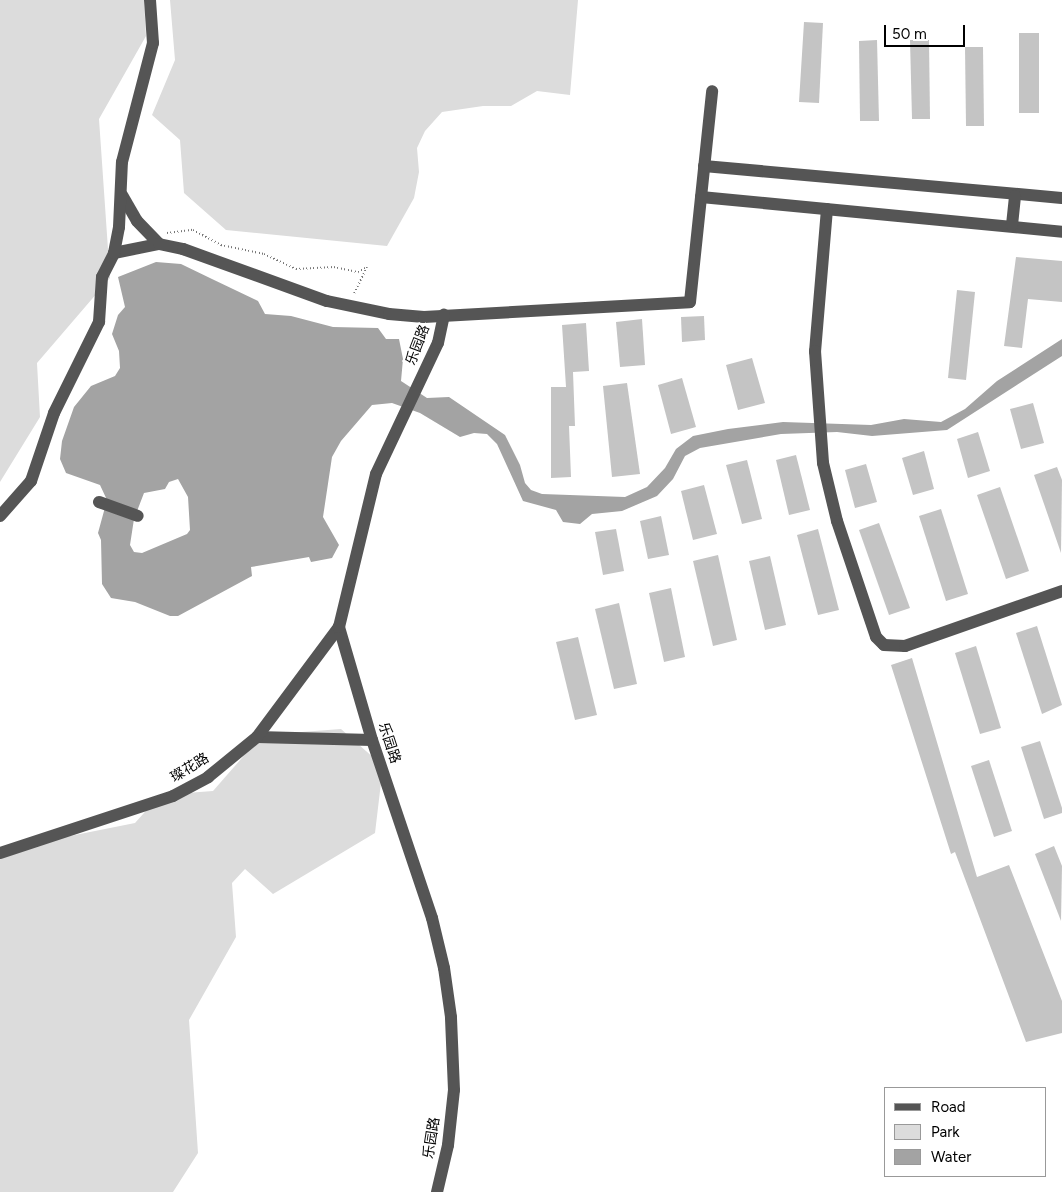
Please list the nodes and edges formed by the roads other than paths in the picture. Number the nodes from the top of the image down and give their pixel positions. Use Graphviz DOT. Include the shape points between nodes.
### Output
graph roads {
  1 [pos="150,0"];
  2 [pos="712,91"];
  3 [pos="704,166"];
  4 [pos="122,195"];
  5 [pos="1015,196"];
  6 [pos="701,197"];
  7 [pos="1062,198"];
  8 [pos="827,209"];
  9 [pos="1012,226"];
  10 [pos="1062,232"];
  11 [pos="158,244"];
  12 [pos="114,253"];
  13 [pos="444,315"];
  14 [pos="99,502"];
  15 [pos="0,516"];
  16 [pos="138,516"];
  17 [pos="1062,591"];
  18 [pos="339,627"];
  19 [pos="257,737"];
  20 [pos="372,740"];
  21 [pos="0,853"];
  22 [pos="437,1192"];
  1 -- 4 [label="street" via="153,43 122,162"];
  2 -- 3 [label="street"];
  3 -- 5 [label="street"];
  3 -- 6 [label="street"];
  4 -- 11 [label="street" via="137,221"];
  4 -- 12 [label="street"];
  5 -- 7 [label="street"];
  5 -- 9 [label="street"];
  6 -- 8 [label="street"];
  6 -- 13 [label="street" via="690,302"];
  8 -- 9 [label="street"];
  8 -- 17 [label="street" via="816,343 822,462 872,631 884,645 906,646"];
  9 -- 10 [label="street"];
  11 -- 12 [label="street"];
  11 -- 13 [label="street" via="199,254 294,291 349,305 389,314"];
  12 -- 15 [label="street" via="102,277 99,322 54,413 31,482"];
  13 -- 18 [label="street, 乐园路" via="438,343 376,474 366,504"];
  14 -- 16 [label="street"];
  18 -- 19 [label="street, 璨花路"];
  18 -- 20 [label="street, 乐园路"];
  19 -- 20 [label="street"];
  19 -- 21 [label="street, 璨花路" via="208,777 173,796"];
  20 -- 22 [label="street, 乐园路" via="432,918 444,968 452,1026 454,1090 448,1145"];
}
